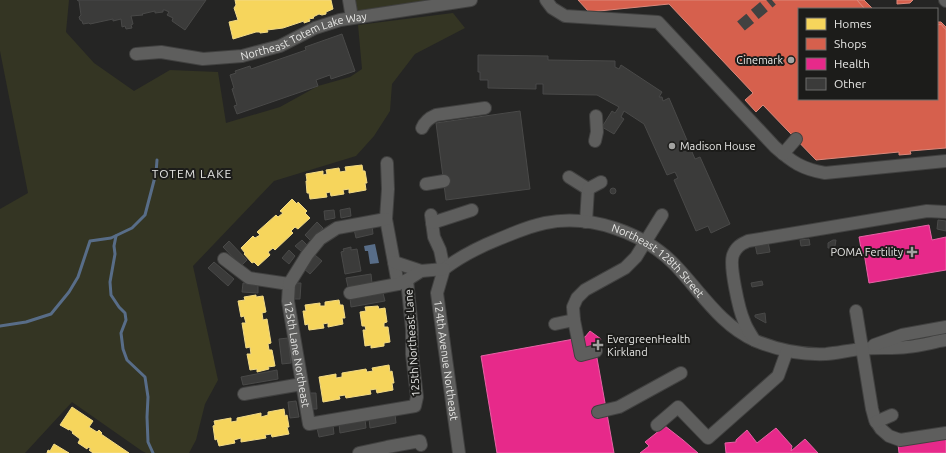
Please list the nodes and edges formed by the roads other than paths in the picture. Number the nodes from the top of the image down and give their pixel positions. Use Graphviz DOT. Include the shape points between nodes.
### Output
graph roads {
  1 [pos="349,0"];
  2 [pos="471,0"];
  3 [pos="546,0"];
  4 [pos="450,2"];
  5 [pos="352,18"];
  6 [pos="136,54"];
  7 [pos="486,108"];
  8 [pos="596,116"];
  9 [pos="422,128"];
  10 [pos="796,139"];
  11 [pos="595,140"];
  12 [pos="783,154"];
  13 [pos="946,161"];
  14 [pos="386,163"];
  15 [pos="569,177"];
  16 [pos="444,182"];
  17 [pos="602,182"];
  18 [pos="426,184"];
  19 [pos="588,189"];
  20 [pos="472,210"];
  21 [pos="946,212"];
  22 [pos="662,215"];
  23 [pos="386,218"];
  24 [pos="586,222"];
  25 [pos="646,242"];
  26 [pos="224,259"];
  27 [pos="394,262"];
  28 [pos="444,269"];
  29 [pos="421,270"];
  30 [pos="403,282"];
  31 [pos="289,284"];
  32 [pos="350,293"];
  33 [pos="856,311"];
  34 [pos="574,320"];
  35 [pos="555,324"];
  36 [pos="946,327"];
  37 [pos="754,340"];
  38 [pos="946,340"];
  39 [pos="863,348"];
  40 [pos="596,351"];
  41 [pos="787,351"];
  42 [pos="681,373"];
  43 [pos="302,384"];
  44 [pos="244,394"];
  45 [pos="598,412"];
  46 [pos="892,415"];
  47 [pos="876,422"];
  48 [pos="309,424"];
  49 [pos="656,425"];
  50 [pos="946,433"];
  51 [pos="421,445"];
  52 [pos="359,453"];
  53 [pos="459,453"];
  1 -- 5 [label="street"];
  2 -- 4 [label="street, Northeast Totem Lake Way"];
  3 -- 12 [label="street" via="552,8 565,16 603,14 658,22"];
  4 -- 5 [label="street, Northeast Totem Lake Way"];
  5 -- 6 [label="street, Northeast Totem Lake Way" via="315,28 280,46 242,56 202,59 161,52"];
  7 -- 9 [label="street" via="453,116 436,115 430,117"];
  8 -- 11 [label="street"];
  10 -- 12 [label="street"];
  12 -- 13 [label="street" via="809,170 825,173"];
  14 -- 23 [label="street, 125th Northeast Lane"];
  15 -- 19 [label="street"];
  16 -- 18 [label="street"];
  17 -- 19 [label="street"];
  19 -- 24 [label="street"];
  20 -- 28 [label="street" via="431,219"];
  21 -- 37 [label="street" via="927,211 748,241 738,246 732,256 732,268 744,321"];
  22 -- 25 [label="street"];
  23 -- 27 [label="street, 125th Northeast Lane"];
  23 -- 31 [label="street" via="337,228 320,239"];
  24 -- 25 [label="street, Northeast 128th Street" via="613,227"];
  24 -- 28 [label="street, Northeast 128th Street" via="559,221 532,226 469,252"];
  25 -- 34 [label="street" via="625,268 585,290 577,298 573,307"];
  25 -- 37 [label="street, Northeast 128th Street" via="675,265 724,320"];
  26 -- 31 [label="street" via="249,278"];
  27 -- 29 [label="street"];
  27 -- 30 [label="street, 125th Northeast Lane"];
  28 -- 29 [label="street"];
  28 -- 53 [label="street, 124th Avenue Northeast" via="437,293"];
  29 -- 30 [label="street"];
  30 -- 32 [label="street"];
  30 -- 48 [label="street, 125th Northeast Lane" via="412,329 417,397 415,406"];
  31 -- 43 [label="street, 125th Lane Northeast" via="288,302"];
  33 -- 39 [label="street"];
  34 -- 35 [label="street"];
  34 -- 40 [label="street" via="582,357"];
  36 -- 39 [label="street, Northeast 128th Street" via="902,335"];
  37 -- 41 [label="street, Northeast 128th Street"];
  38 -- 39 [label="street, Northeast 128th Street" via="908,347"];
  39 -- 41 [label="street, Northeast 128th Street" via="827,354"];
  39 -- 47 [label="street"];
  41 -- 49 [label="street" via="778,376 708,438 678,407"];
  42 -- 45 [label="street" via="619,407"];
  43 -- 44 [label="street"];
  43 -- 48 [label="street, 125th Lane Northeast"];
  46 -- 47 [label="street"];
  47 -- 50 [label="street" via="890,436 900,440"];
  51 -- 52 [label="street" via="420,441"];
}
